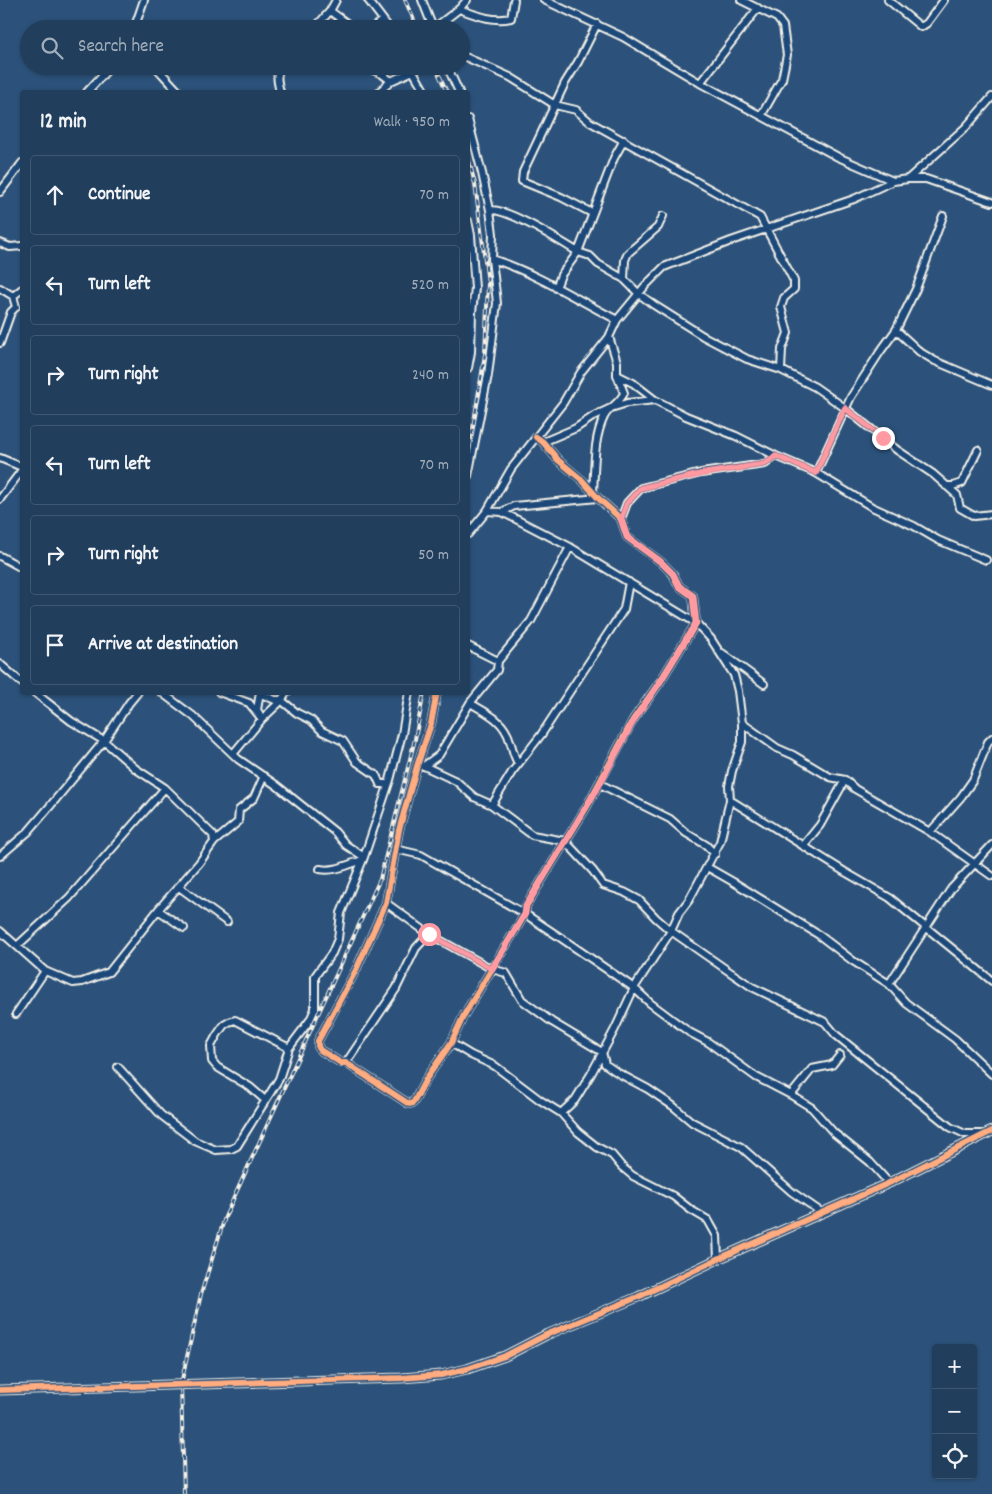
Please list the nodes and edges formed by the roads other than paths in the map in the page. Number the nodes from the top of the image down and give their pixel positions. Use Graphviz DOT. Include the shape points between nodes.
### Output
graph roads {
  1 [pos="144,0"];
  2 [pos="336,0"];
  3 [pos="368,0"];
  4 [pos="422,0"];
  5 [pos="467,0"];
  6 [pos="514,0"];
  7 [pos="544,0"];
  8 [pos="741,0"];
  9 [pos="888,0"];
  10 [pos="944,0"];
  11 [pos="758,8"];
  12 [pos="459,9"];
  13 [pos="330,11"];
  14 [pos="137,20"];
  15 [pos="322,20"];
  16 [pos="342,20"];
  17 [pos="383,20"];
  18 [pos="430,20"];
  19 [pos="444,20"];
  20 [pos="596,24"];
  21 [pos="470,59"];
  22 [pos="103,75"];
  23 [pos="163,75"];
  24 [pos="277,75"];
  25 [pos="383,75"];
  26 [pos="402,75"];
  27 [pos="415,75"];
  28 [pos="451,75"];
  29 [pos="391,82"];
  30 [pos="700,83"];
  31 [pos="89,90"];
  32 [pos="177,90"];
  33 [pos="280,90"];
  34 [pos="382,90"];
  35 [pos="424,90"];
  36 [pos="458,90"];
  37 [pos="992,97"];
  38 [pos="555,105"];
  39 [pos="761,116"];
  40 [pos="470,127"];
  41 [pos="624,140"];
  42 [pos="20,166"];
  43 [pos="908,179"];
  44 [pos="893,181"];
  45 [pos="0,192"];
  46 [pos="992,202"];
  47 [pos="490,210"];
  48 [pos="592,214"];
  49 [pos="664,216"];
  50 [pos="943,216"];
  51 [pos="767,228"];
  52 [pos="470,230"];
  53 [pos="0,243"];
  54 [pos="20,246"];
  55 [pos="578,252"];
  56 [pos="492,258"];
  57 [pos="624,279"];
  58 [pos="0,288"];
  59 [pos="556,288"];
  60 [pos="20,291"];
  61 [pos="639,294"];
  62 [pos="13,296"];
  63 [pos="19,308"];
  64 [pos="470,312"];
  65 [pos="617,320"];
  66 [pos="896,330"];
  67 [pos="1,338"];
  68 [pos="609,338"];
  69 [pos="470,353"];
  70 [pos="780,370"];
  71 [pos="617,375"];
  72 [pos="992,385"];
  73 [pos="655,400"];
  74 [pos="610,408"];
  75 [pos="845,408"];
  76 [pos="536,437"];
  77 [pos="543,442"];
  78 [pos="978,450"];
  79 [pos="776,456"];
  80 [pos="0,458"];
  81 [pos="470,466"];
  82 [pos="20,467"];
  83 [pos="20,471"];
  84 [pos="816,473"];
  85 [pos="946,486"];
  86 [pos="592,491"];
  87 [pos="598,498"];
  88 [pos="0,499"];
  89 [pos="487,511"];
  90 [pos="502,512"];
  91 [pos="992,514"];
  92 [pos="621,519"];
  93 [pos="470,532"];
  94 [pos="570,547"];
  95 [pos="0,556"];
  96 [pos="986,560"];
  97 [pos="20,567"];
  98 [pos="629,582"];
  99 [pos="696,623"];
  100 [pos="470,647"];
  101 [pos="717,649"];
  102 [pos="498,661"];
  103 [pos="0,664"];
  104 [pos="20,681"];
  105 [pos="764,684"];
  106 [pos="38,695"];
  107 [pos="135,695"];
  108 [pos="165,695"];
  109 [pos="227,695"];
  110 [pos="261,695"];
  111 [pos="265,695"];
  112 [pos="285,695"];
  113 [pos="407,695"];
  114 [pos="436,695"];
  115 [pos="281,700"];
  116 [pos="470,703"];
  117 [pos="262,719"];
  118 [pos="742,723"];
  119 [pos="992,738"];
  120 [pos="104,741"];
  121 [pos="233,754"];
  122 [pos="518,764"];
  123 [pos="420,766"];
  124 [pos="264,776"];
  125 [pos="845,780"];
  126 [pos="388,784"];
  127 [pos="600,784"];
  128 [pos="165,788"];
  129 [pos="730,800"];
  130 [pos="492,805"];
  131 [pos="930,832"];
  132 [pos="214,842"];
  133 [pos="565,842"];
  134 [pos="992,845"];
  135 [pos="804,846"];
  136 [pos="395,850"];
  137 [pos="715,854"];
  138 [pos="0,856"];
  139 [pos="364,859"];
  140 [pos="975,863"];
  141 [pos="707,867"];
  142 [pos="320,869"];
  143 [pos="992,876"];
  144 [pos="179,887"];
  145 [pos="386,903"];
  146 [pos="158,910"];
  147 [pos="525,914"];
  148 [pos="227,922"];
  149 [pos="184,928"];
  150 [pos="926,929"];
  151 [pos="671,931"];
  152 [pos="0,932"];
  153 [pos="429,934"];
  154 [pos="17,946"];
  155 [pos="492,969"];
  156 [pos="45,972"];
  157 [pos="992,981"];
  158 [pos="889,984"];
  159 [pos="634,988"];
  160 [pos="16,1014"];
  161 [pos="451,1043"];
  162 [pos="289,1048"];
  163 [pos="602,1052"];
  164 [pos="840,1055"];
  165 [pos="346,1063"];
  166 [pos="118,1067"];
  167 [pos="992,1074"];
  168 [pos="791,1095"];
  169 [pos="265,1100"];
  170 [pos="561,1113"];
  171 [pos="992,1130"];
  172 [pos="983,1134"];
  173 [pos="888,1183"];
  174 [pos="821,1212"];
  175 [pos="718,1259"];
  176 [pos="0,1390"];
  1 -- 14 [label="street"];
  2 -- 13 [label="street"];
  3 -- 17 [label="street"];
  4 -- 18 [label="street"];
  5 -- 12 [label="street"];
  6 -- 12 [label="street" via="511,18 500,20"];
  7 -- 20 [label="street"];
  8 -- 11 [label="street"];
  9 -- 10 [label="street" via="921,27 928,24"];
  11 -- 30 [label="street"];
  11 -- 39 [label="street" via="778,18 783,26 787,55 782,79"];
  12 -- 19 [label="street"];
  13 -- 15 [label="street"];
  13 -- 16 [label="street"];
  20 -- 30 [label="street"];
  20 -- 38 [label="street"];
  21 -- 38 [label="street" via="510,77"];
  22 -- 31 [label="street"];
  23 -- 32 [label="street"];
  24 -- 33 [label="street"];
  25 -- 29 [label="street"];
  26 -- 29 [label="street"];
  27 -- 35 [label="street"];
  28 -- 36 [label="street"];
  29 -- 34 [label="street"];
  30 -- 39 [label="street"];
  37 -- 43 [label="street" via="966,127"];
  38 -- 41 [label="street" via="576,110 590,122"];
  38 -- 48 [label="street" via="523,172 522,181"];
  39 -- 44 [label="street" via="838,157"];
  40 -- 47 [label="street"];
  41 -- 48 [label="street"];
  41 -- 51 [label="street" via="760,217"];
  42 -- 45 [label="street"];
  43 -- 44 [label="street"];
  43 -- 46 [label="street" via="926,179"];
  44 -- 51 [label="street" via="854,199"];
  47 -- 55 [label="street" via="510,214"];
  47 -- 56 [label="street"];
  48 -- 55 [label="street"];
  49 -- 57 [label="street" via="658,227 628,253"];
  50 -- 66 [label="street" via="916,289"];
  51 -- 61 [label="street" via="664,267"];
  51 -- 70 [label="street" via="794,281 794,289 784,298 781,307 788,333"];
  52 -- 64 [label="street" via="475,288"];
  53 -- 54 [label="street"];
  55 -- 57 [label="street" via="590,256"];
  55 -- 59 [label="street" via="561,275"];
  56 -- 59 [label="street"];
  56 -- 81 [label="street" via="497,303"];
  57 -- 61 [label="street"];
  58 -- 62 [label="street"];
  59 -- 65 [label="street"];
  60 -- 62 [label="street"];
  61 -- 65 [label="street"];
  61 -- 70 [label="street" via="703,336 747,359"];
  62 -- 63 [label="street"];
  63 -- 67 [label="street" via="11,312"];
  64 -- 69 [label="street" via="473,330"];
  65 -- 68 [label="street"];
  66 -- 72 [label="street" via="935,361"];
  66 -- 75 [label="street"];
  68 -- 71 [label="street" via="617,362"];
  68 -- 76 [label="street"];
  70 -- 75 [label="street" via="815,387"];
  71 -- 73 [label="street" via="634,383"];
  71 -- 74 [label="street" via="624,394"];
  73 -- 74 [label="street"];
  73 -- 79 [label="street"];
  74 -- 77 [label="street"];
  74 -- 86 [label="street" via="594,455"];
  75 -- 84 [label="street"];
  75 -- 85 [label="street"];
  76 -- 77 [label="street"];
  76 -- 89 [label="street"];
  77 -- 86 [label="street"];
  78 -- 85 [label="street" via="962,483"];
  79 -- 84 [label="street"];
  79 -- 92 [label="street" via="765,464 641,488 627,503"];
  80 -- 82 [label="street"];
  83 -- 88 [label="street"];
  84 -- 96 [label="street" via="872,507"];
  85 -- 91 [label="street" via="957,495 960,508 974,516"];
  86 -- 87 [label="street"];
  87 -- 90 [label="street" via="514,506"];
  87 -- 92 [label="street"];
  89 -- 90 [label="street"];
  89 -- 93 [label="street"];
  90 -- 94 [label="street"];
  92 -- 99 [label="street" via="627,537 661,562 679,586 693,596"];
  94 -- 98 [label="street"];
  94 -- 102 [label="street" via="531,621"];
  95 -- 97 [label="street"];
  98 -- 99 [label="street"];
  98 -- 122 [label="street" via="624,609"];
  99 -- 101 [label="street"];
  99 -- 127 [label="street" via="634,720"];
  100 -- 102 [label="street"];
  101 -- 105 [label="street"];
  101 -- 118 [label="street" via="734,675"];
  102 -- 116 [label="street" via="497,670"];
  103 -- 104 [label="street"];
  106 -- 120 [label="street"];
  107 -- 120 [label="street"];
  108 -- 121 [label="street"];
  109 -- 117 [label="street" via="249,703"];
  110 -- 117 [label="street" via="257,710"];
  111 -- 115 [label="street"];
  112 -- 115 [label="street"];
  113 -- 126 [label="street" via="402,734"];
  114 -- 123 [label="street"];
  115 -- 117 [label="street"];
  115 -- 126 [label="street" via="343,741 358,762 376,775 380,784"];
  116 -- 122 [label="street" via="502,724"];
  116 -- 123 [label="street" via="438,755"];
  117 -- 121 [label="street"];
  118 -- 125 [label="street" via="777,748 830,776"];
  118 -- 129 [label="street" via="742,742 729,786"];
  119 -- 131 [label="street" via="973,780"];
  120 -- 128 [label="street" via="136,769"];
  120 -- 138 [label="street" via="28,832"];
  121 -- 124 [label="street"];
  122 -- 130 [label="street"];
  123 -- 130 [label="street" via="456,781 474,797"];
  123 -- 136 [label="street"];
  124 -- 132 [label="street" via="254,798 239,810 238,822"];
  124 -- 139 [label="street"];
  125 -- 131 [label="street"];
  125 -- 135 [label="street" via="820,825"];
  126 -- 139 [label="street"];
  127 -- 133 [label="street"];
  127 -- 137 [label="street" via="670,819"];
  128 -- 132 [label="street" via="213,835"];
  128 -- 154 [label="street" via="70,898"];
  129 -- 135 [label="street"];
  129 -- 137 [label="street"];
  130 -- 133 [label="street" via="532,835"];
  131 -- 140 [label="street"];
  132 -- 144 [label="street"];
  133 -- 147 [label="street" via="526,906"];
  133 -- 151 [label="street" via="603,885 639,900"];
  134 -- 140 [label="street"];
  135 -- 150 [label="street" via="890,898"];
  136 -- 145 [label="street"];
  136 -- 147 [label="street" via="421,855"];
  137 -- 141 [label="street"];
  139 -- 142 [label="street" via="341,868"];
  139 -- 162 [label="street" via="341,913 338,939 315,976 315,1009"];
  140 -- 143 [label="street"];
  140 -- 150 [label="street" via="951,890"];
  141 -- 151 [label="street"];
  141 -- 158 [label="street" via="819,935"];
  144 -- 146 [label="street"];
  144 -- 148 [label="street"];
  145 -- 153 [label="street"];
  145 -- 165 [label="street" via="356,970 318,1041 320,1050"];
  146 -- 149 [label="street"];
  146 -- 156 [label="street" via="109,972 73,983"];
  147 -- 155 [label="street"];
  147 -- 159 [label="street"];
  150 -- 157 [label="street"];
  150 -- 158 [label="street"];
  151 -- 159 [label="street"];
  151 -- 172 [label="street" via="752,987 825,1022 836,1035 950,1128 965,1134"];
  152 -- 154 [label="street"];
  153 -- 155 [label="street"];
  153 -- 165 [label="street" via="416,948 396,989"];
  154 -- 156 [label="street"];
  155 -- 161 [label="street"];
  155 -- 163 [label="street" via="506,974 522,1000"];
  156 -- 160 [label="street"];
  158 -- 167 [label="street" via="906,1003 955,1039"];
  159 -- 163 [label="street"];
  159 -- 168 [label="street" via="689,1032 756,1077"];
  161 -- 165 [label="street" via="413,1103 409,1104"];
  161 -- 170 [label="street" via="495,1066"];
  162 -- 169 [label="street" via="278,1079"];
  162 -- 169 [label="street" via="235,1020 224,1025 211,1046 212,1061 217,1067"];
  163 -- 170 [label="street" via="575,1100"];
  163 -- 174 [label="street" via="605,1064 648,1088 692,1122 741,1147 792,1192"];
  164 -- 168 [label="street" via="832,1065 812,1069"];
  166 -- 169 [label="street" via="161,1115 195,1140 216,1150 237,1146"];
  168 -- 173 [label="street" via="812,1108"];
  170 -- 175 [label="street" via="578,1132 612,1155 633,1176 673,1196 708,1220 717,1236"];
  171 -- 172 [label="street"];
  172 -- 173 [label="street"];
  173 -- 174 [label="street"];
  174 -- 175 [label="street"];
  175 -- 176 [label="street" via="505,1356 441,1376"];
}
